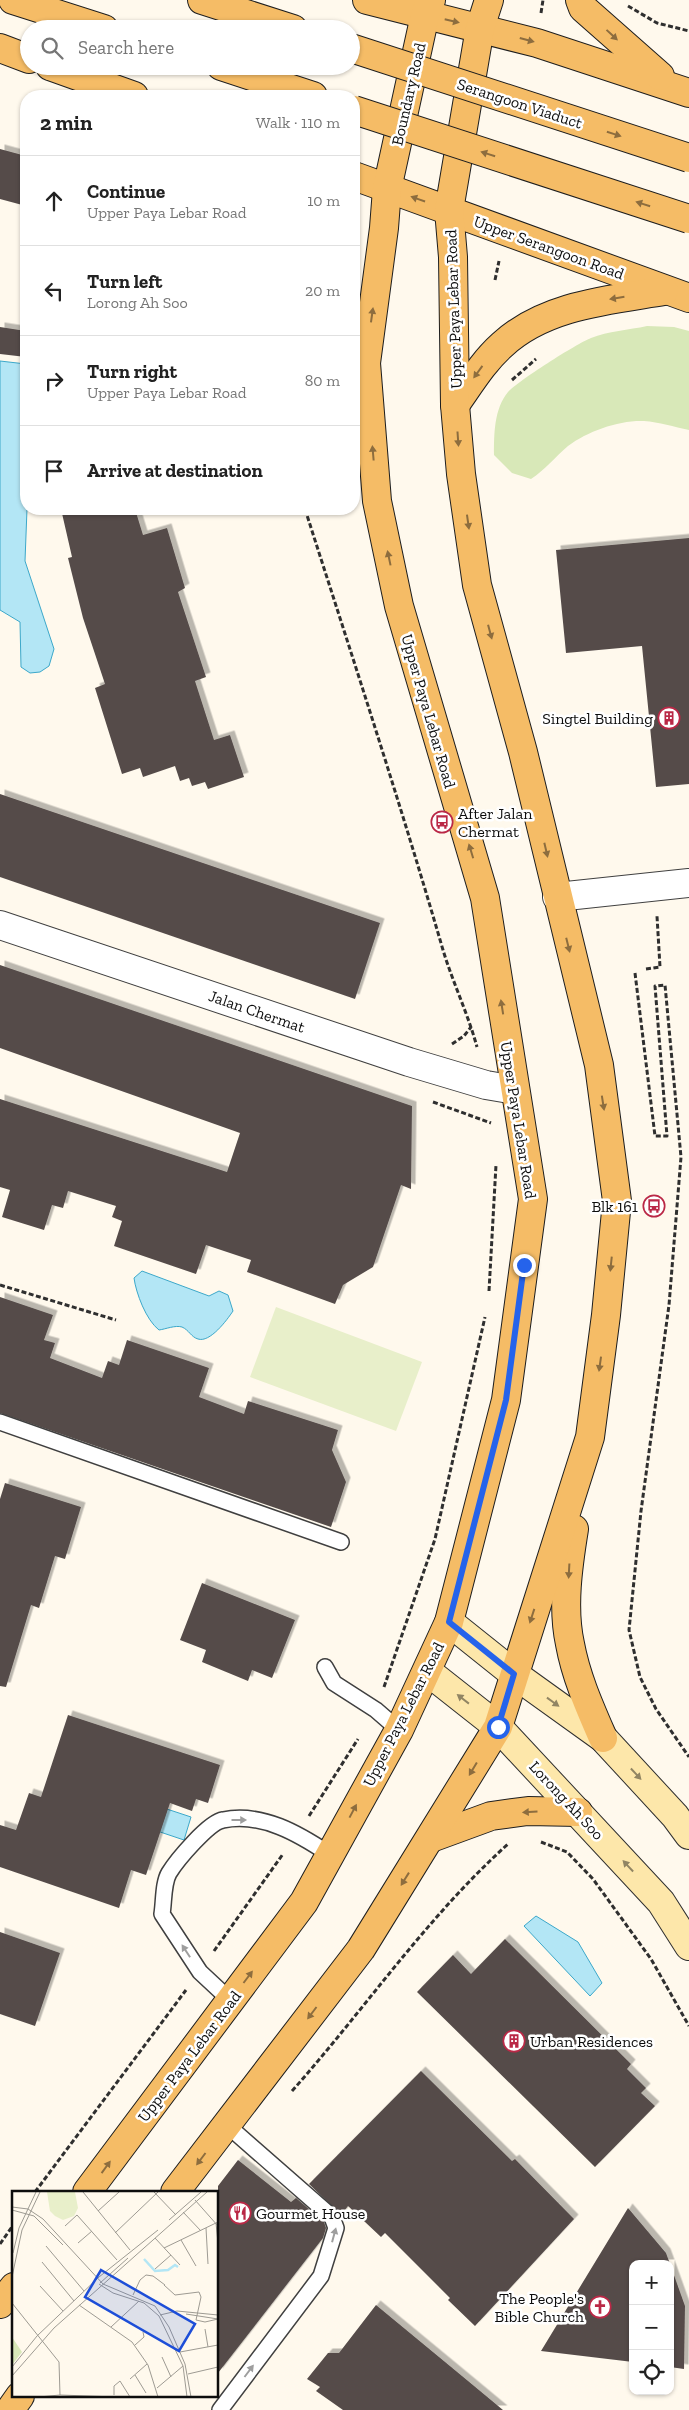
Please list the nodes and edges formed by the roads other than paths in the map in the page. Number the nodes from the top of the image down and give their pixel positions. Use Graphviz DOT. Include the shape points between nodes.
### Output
graph roads {
  1 [pos="13,0"];
  2 [pos="202,0"];
  3 [pos="366,0"];
  4 [pos="489,0"];
  5 [pos="580,0"];
  6 [pos="428,8"];
  7 [pos="76,20"];
  8 [pos="265,20"];
  9 [pos="480,28"];
  10 [pos="0,48"];
  11 [pos="360,51"];
  12 [pos="20,56"];
  13 [pos="75,75"];
  14 [pos="248,75"];
  15 [pos="680,89"];
  16 [pos="117,90"];
  17 [pos="294,90"];
  18 [pos="360,112"];
  19 [pos="689,158"];
  20 [pos="360,178"];
  21 [pos="387,188"];
  22 [pos="449,210"];
  23 [pos="689,219"];
  24 [pos="677,294"];
  25 [pos="360,350"];
  26 [pos="366,363"];
  27 [pos="455,405"];
  28 [pos="689,883"];
  29 [pos="556,897"];
  30 [pos="0,925"];
  31 [pos="515,1090"];
  32 [pos="0,1422"];
  33 [pos="590,1437"];
  34 [pos="341,1542"];
  35 [pos="449,1622"];
  36 [pos="325,1667"];
  37 [pos="427,1671"];
  38 [pos="514,1674"];
  39 [pos="498,1727"];
  40 [pos="399,1730"];
  41 [pos="603,1738"];
  42 [pos="578,1812"];
  43 [pos="689,1835"];
  44 [pos="431,1838"];
  45 [pos="329,1854"];
  46 [pos="689,1946"];
  47 [pos="230,2000"];
  48 [pos="227,2125"];
  49 [pos="88,2191"];
  50 [pos="176,2191"];
  51 [pos="12,2289"];
  52 [pos="0,2304"];
  53 [pos="19,2398"];
  54 [pos="10,2410"];
  55 [pos="220,2410"];
  1 -- 7 [label="main road"];
  2 -- 8 [label="main road"];
  3 -- 6 [label="main road"];
  4 -- 9 [label="main road"];
  5 -- 15 [label="main road, one-way" via="583,8 602,26"];
  6 -- 9 [label="main road, one-way"];
  6 -- 21 [label="main road, Boundary Road"];
  9 -- 15 [label="main road, one-way"];
  9 -- 22 [label="main road"];
  10 -- 12 [label="main road"];
  11 -- 19 [label="main road, Serangoon Viaduct, one-way, bridge"];
  13 -- 16 [label="main road"];
  14 -- 17 [label="main road"];
  23 -- 18 [label="main road, one-way, bridge"];
  20 -- 21 [label="main road, Upper Serangoon Road"];
  22 -- 21 [label="main road, Upper Serangoon Road, one-way"];
  26 -- 21 [label="main road, Upper Paya Lebar Road, one-way"];
  22 -- 24 [label="main road, Upper Serangoon Road"];
  22 -- 27 [label="main road, Upper Paya Lebar Road" via="453,257"];
  24 -- 27 [label="main road, one-way" via="599,301 562,311 533,324 497,350 480,368"];
  25 -- 26 [label="main road"];
  31 -- 26 [label="main road, Upper Paya Lebar Road, one-way" via="485,898 399,606 377,502"];
  27 -- 29 [label="main road, Upper Paya Lebar Road, one-way" via="460,474 477,585 522,752"];
  28 -- 29 [label="street"];
  29 -- 33 [label="main road, Upper Paya Lebar Road, one-way" via="599,1065 617,1200"];
  30 -- 31 [label="street, Jalan Chermat" via="409,1062 486,1085"];
  31 -- 35 [label="main road, Upper Paya Lebar Road" via="533,1200 506,1400"];
  32 -- 34 [label="lane"];
  33 -- 38 [label="main road, Upper Paya Lebar Road, one-way"];
  33 -- 41 [label="main road, one-way" via="569,1556 567,1604 570,1643 584,1694"];
  35 -- 37 [label="main road, Upper Paya Lebar Road"];
  35 -- 38 [label="main road"];
  36 -- 40 [label="lane" via="334,1682"];
  39 -- 37 [label="main road, Lorong Ah Soo, one-way"];
  37 -- 40 [label="main road, Upper Paya Lebar Road"];
  38 -- 39 [label="main road, Upper Paya Lebar Road"];
  38 -- 41 [label="main road, one-way"];
  39 -- 42 [label="main road, Lorong Ah Soo"];
  39 -- 44 [label="main road, Upper Paya Lebar Road, one-way"];
  45 -- 40 [label="main road, Upper Paya Lebar Road, one-way"];
  41 -- 43 [label="main road, one-way"];
  42 -- 44 [label="main road, one-way" via="528,1811 491,1816"];
  46 -- 42 [label="main road, Lorong Ah Soo, one-way" via="661,1902"];
  44 -- 48 [label="main road, Upper Paya Lebar Road, one-way" via="361,1949"];
  47 -- 45 [label="main road, Upper Paya Lebar Road, one-way" via="304,1902"];
  47 -- 45 [label="lane, one-way" via="200,1972 162,1914 168,1874 196,1838 222,1820 256,1819 298,1833"];
  49 -- 47 [label="main road, Upper Paya Lebar Road, one-way"];
  48 -- 50 [label="main road, Upper Paya Lebar Road, one-way"];
  55 -- 48 [label="lane, one-way" via="321,2276 336,2228 332,2217"];
  51 -- 52 [label="main road"];
  53 -- 54 [label="main road"];
}
